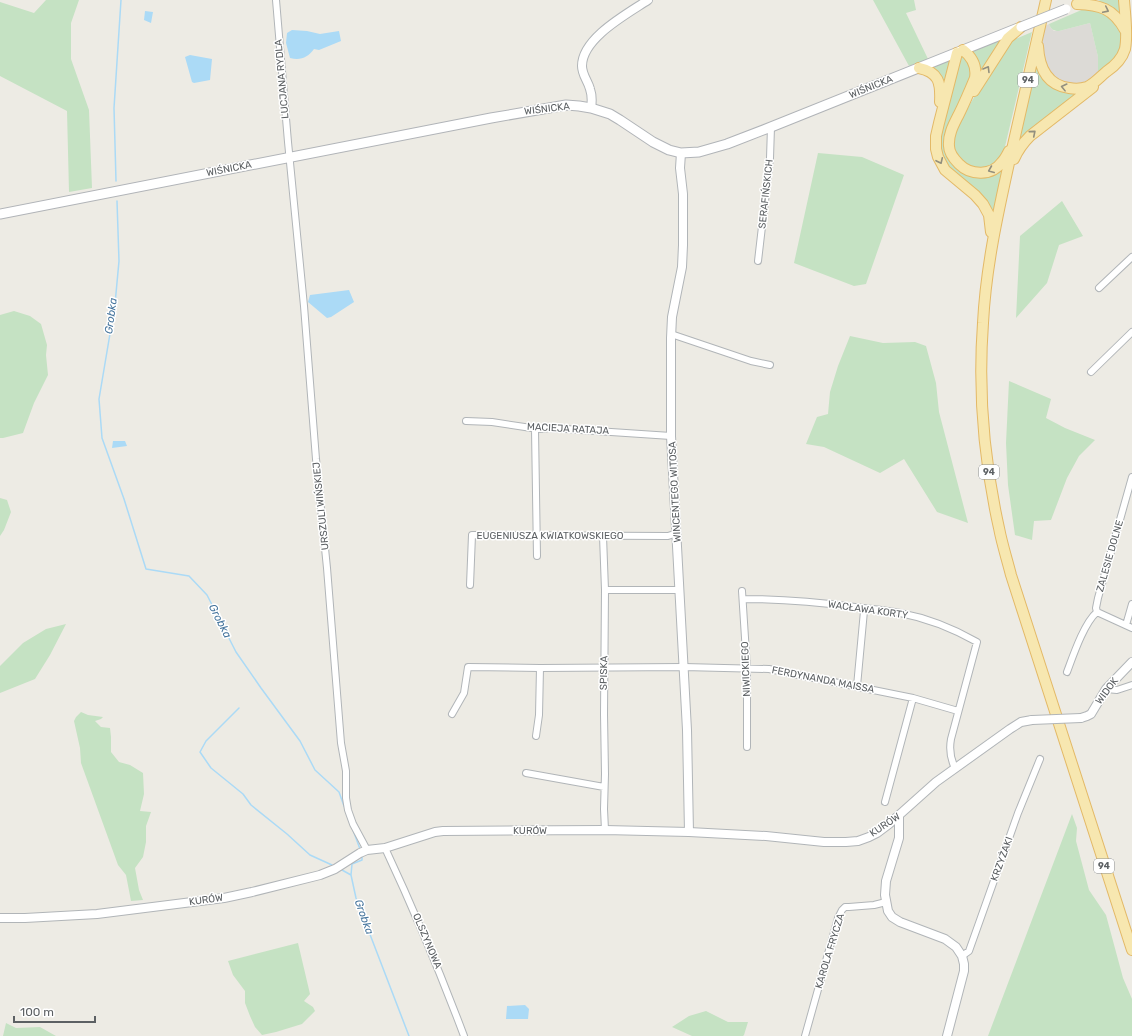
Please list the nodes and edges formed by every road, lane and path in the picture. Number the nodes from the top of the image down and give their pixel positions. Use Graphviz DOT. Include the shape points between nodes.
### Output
graph roads {
  1 [pos="276,0"];
  2 [pos="648,0"];
  3 [pos="1046,0"];
  4 [pos="1087,0"];
  5 [pos="1124,0"];
  6 [pos="1077,4"];
  7 [pos="1021,27"];
  8 [pos="1126,31"];
  9 [pos="1038,32"];
  10 [pos="1132,39"];
  11 [pos="1130,48"];
  12 [pos="960,51"];
  13 [pos="919,68"];
  14 [pos="591,108"];
  15 [pos="959,114"];
  16 [pos="939,123"];
  17 [pos="771,127"];
  18 [pos="1017,129"];
  19 [pos="681,153"];
  20 [pos="290,157"];
  21 [pos="1006,178"];
  22 [pos="0,214"];
  23 [pos="991,252"];
  24 [pos="1132,256"];
  25 [pos="758,261"];
  26 [pos="1099,288"];
  27 [pos="1132,332"];
  28 [pos="671,334"];
  29 [pos="770,366"];
  30 [pos="1091,372"];
  31 [pos="466,421"];
  32 [pos="535,429"];
  33 [pos="671,436"];
  34 [pos="1131,482"];
  35 [pos="677,533"];
  36 [pos="536,535"];
  37 [pos="603,536"];
  38 [pos="537,556"];
  39 [pos="470,585"];
  40 [pos="605,590"];
  41 [pos="680,590"];
  42 [pos="742,591"];
  43 [pos="743,599"];
  44 [pos="1132,604"];
  45 [pos="868,609"];
  46 [pos="1096,612"];
  47 [pos="1126,625"];
  48 [pos="1132,628"];
  49 [pos="1132,662"];
  50 [pos="684,667"];
  51 [pos="540,668"];
  52 [pos="605,668"];
  53 [pos="747,669"];
  54 [pos="1067,672"];
  55 [pos="1132,685"];
  56 [pos="857,686"];
  57 [pos="1106,689"];
  58 [pos="913,698"];
  59 [pos="958,711"];
  60 [pos="452,714"];
  61 [pos="1081,718"];
  62 [pos="536,736"];
  63 [pos="747,747"];
  64 [pos="1040,759"];
  65 [pos="955,768"];
  66 [pos="526,773"];
  67 [pos="604,788"];
  68 [pos="885,802"];
  69 [pos="899,817"];
  70 [pos="889,824"];
  71 [pos="898,829"];
  72 [pos="605,830"];
  73 [pos="689,832"];
  74 [pos="385,848"];
  75 [pos="364,851"];
  76 [pos="886,902"];
  77 [pos="0,918"];
  78 [pos="1131,945"];
  79 [pos="962,956"];
  80 [pos="464,1036"];
  81 [pos="805,1036"];
  82 [pos="947,1036"];
  1 -- 20 [label="street, LUCJANA RYDLA"];
  2 -- 14 [label="street" via="616,21 587,49 582,67 592,95"];
  3 -- 9 [label="main road, 94"];
  4 -- 6 [label="main road, WIŚNICKA"];
  5 -- 8 [label="main road"];
  6 -- 7 [label="main road, WIŚNICKA, bridge"];
  6 -- 8 [label="main road, one-way" via="1099,6 1111,12"];
  7 -- 12 [label="main road, WIŚNICKA"];
  15 -- 7 [label="main road, one-way" via="1008,38"];
  8 -- 9 [label="main road, one-way" via="1124,49 1115,65 1092,84 1075,89 1063,87 1049,80 1040,64"];
  9 -- 18 [label="main road, 94"];
  10 -- 11 [label="main road"];
  21 -- 11 [label="main road, one-way" via="1024,142 1117,68"];
  12 -- 13 [label="main road, WIŚNICKA"];
  12 -- 15 [label="main road" via="967,53 976,72"];
  12 -- 16 [label="main road"];
  13 -- 16 [label="main road" via="931,72 940,85"];
  13 -- 17 [label="main road, WIŚNICKA"];
  14 -- 19 [label="main road, WIŚNICKA" via="610,114 653,142"];
  14 -- 20 [label="main road, WIŚNICKA" via="566,105 550,107"];
  18 -- 15 [label="main road, one-way" via="1009,151 999,166 988,172 972,172 957,163 949,147 950,134"];
  16 -- 23 [label="main road, one-way" via="936,142 938,157 944,170 975,195 986,209 990,221"];
  17 -- 19 [label="main road, WIŚNICKA" via="727,144 699,152"];
  17 -- 25 [label="street, SERAFIŃSKICH"];
  18 -- 21 [label="main road, 94"];
  19 -- 28 [label="street, WINCENTEGO WITOSA" via="682,267"];
  20 -- 22 [label="main road, WIŚNICKA"];
  20 -- 75 [label="street, URSZULI WIŃSKIEJ" via="341,743 346,771 346,798"];
  21 -- 23 [label="main road, 94"];
  23 -- 78 [label="main road, 94" via="983,323 982,382 984,428 999,528 1011,575"];
  24 -- 26 [label="street"];
  27 -- 30 [label="street"];
  28 -- 29 [label="street"];
  28 -- 33 [label="street, WINCENTEGO WITOSA"];
  31 -- 32 [label="street, MACIEJA RATAJA" via="492,422"];
  32 -- 33 [label="street, MACIEJA RATAJA"];
  32 -- 36 [label="street"];
  33 -- 35 [label="street, WINCENTEGO WITOSA"];
  34 -- 46 [label="street, ZALESIE DOLNE"];
  35 -- 37 [label="street, EUGENIUSZA KWIATKOWSKIEGO" via="668,536"];
  35 -- 41 [label="street, WINCENTEGO WITOSA"];
  36 -- 37 [label="street, EUGENIUSZA KWIATKOWSKIEGO"];
  36 -- 38 [label="street"];
  36 -- 39 [label="street, EUGENIUSZA KWIATKOWSKIEGO" via="472,535"];
  37 -- 40 [label="street, SPISKA"];
  40 -- 41 [label="street"];
  40 -- 52 [label="street, SPISKA"];
  41 -- 50 [label="street, WINCENTEGO WITOSA"];
  42 -- 43 [label="street, NIWICKIEGO"];
  43 -- 45 [label="street, WACŁAWA KORTY" via="815,602"];
  43 -- 53 [label="street, NIWICKIEGO"];
  44 -- 47 [label="street"];
  45 -- 56 [label="street" via="864,611"];
  45 -- 59 [label="street, WACŁAWA KORTY" via="900,613 926,620 977,642"];
  46 -- 47 [label="street"];
  46 -- 54 [label="street" via="1091,617"];
  47 -- 48 [label="street"];
  49 -- 57 [label="street, WIDOK"];
  50 -- 52 [label="street, FERDYNANDA MAISSA"];
  50 -- 53 [label="street, FERDYNANDA MAISSA"];
  50 -- 73 [label="street, WINCENTEGO WITOSA" via="688,730"];
  51 -- 52 [label="street, FERDYNANDA MAISSA"];
  51 -- 60 [label="street, FERDYNANDA MAISSA" via="468,667 464,693"];
  51 -- 62 [label="street"];
  52 -- 67 [label="street, SPISKA"];
  53 -- 56 [label="street, FERDYNANDA MAISSA" via="769,669"];
  53 -- 63 [label="street, NIWICKIEGO"];
  55 -- 57 [label="street" via="1117,690"];
  56 -- 58 [label="street, FERDYNANDA MAISSA"];
  57 -- 61 [label="street, WIDOK" via="1091,714"];
  58 -- 59 [label="street, FERDYNANDA MAISSA"];
  58 -- 68 [label="street"];
  59 -- 65 [label="street, WACŁAWA KORTY" via="949,748"];
  61 -- 65 [label="street, KURÓW, bridge" via="1021,722"];
  64 -- 79 [label="street, KRZYŻAKI" via="969,951"];
  65 -- 69 [label="street, KURÓW"];
  66 -- 67 [label="street"];
  67 -- 72 [label="street, SPISKA"];
  69 -- 70 [label="street, KURÓW"];
  69 -- 71 [label="street"];
  70 -- 71 [label="street"];
  70 -- 73 [label="street, KURÓW" via="869,837 846,842"];
  71 -- 76 [label="street" via="899,838 886,881"];
  72 -- 73 [label="street, KURÓW"];
  72 -- 74 [label="street, KURÓW" via="443,831"];
  74 -- 75 [label="street, KURÓW"];
  74 -- 80 [label="street, OLSZYNOWA" via="428,944"];
  75 -- 77 [label="street, KURÓW" via="320,875 224,898 97,914"];
  76 -- 79 [label="street" via="892,917 945,940 956,947"];
  76 -- 81 [label="street, KAROLA FRYCZA" via="845,907 842,910"];
  79 -- 82 [label="street" via="964,971"];
}
